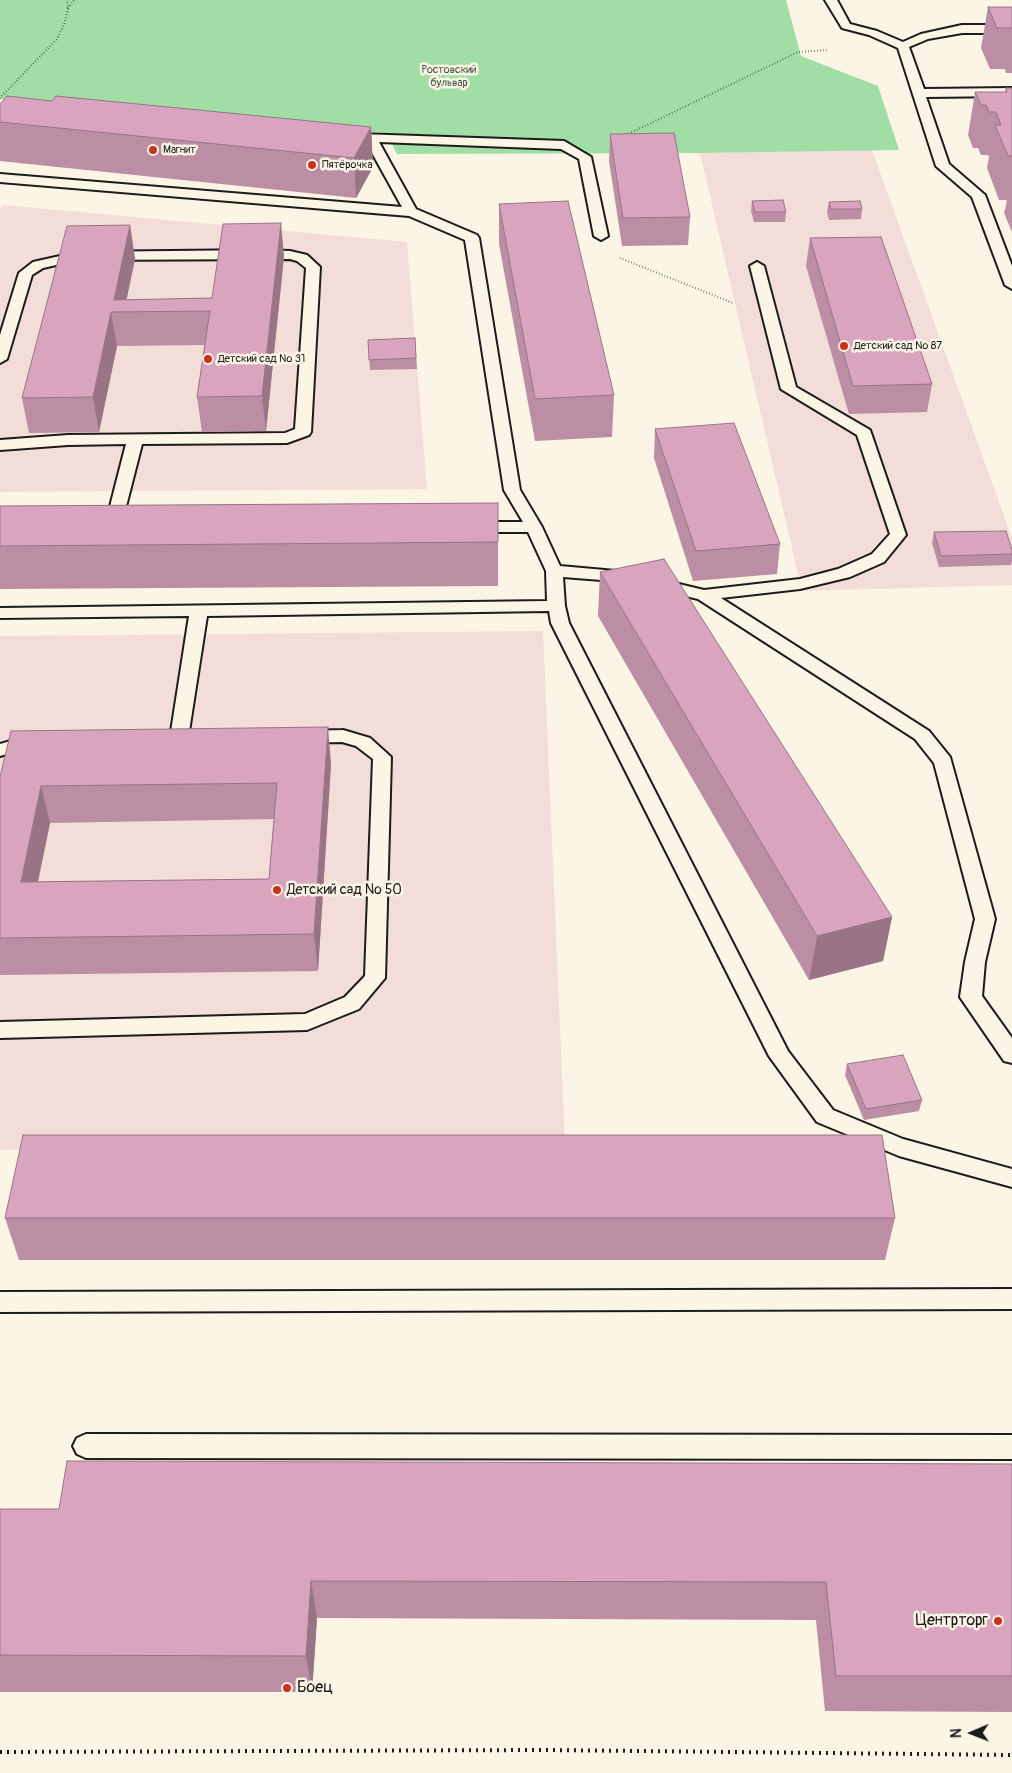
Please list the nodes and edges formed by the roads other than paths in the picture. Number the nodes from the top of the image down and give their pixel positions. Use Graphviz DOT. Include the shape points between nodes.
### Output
graph roads {
  1 [pos="831,0"];
  2 [pos="1012,29"];
  3 [pos="904,46"];
  4 [pos="1012,92"];
  5 [pos="921,93"];
  6 [pos="352,137"];
  7 [pos="372,139"];
  8 [pos="0,178"];
  9 [pos="411,212"];
  10 [pos="601,236"];
  11 [pos="757,266"];
  12 [pos="1012,285"];
  13 [pos="0,359"];
  14 [pos="134,441"];
  15 [pos="0,444"];
  16 [pos="534,526"];
  17 [pos="456,527"];
  18 [pos="93,530"];
  19 [pos="112,530"];
  20 [pos="131,530"];
  21 [pos="554,571"];
  22 [pos="704,595"];
  23 [pos="556,606"];
  24 [pos="199,610"];
  25 [pos="0,613"];
  26 [pos="285,737"];
  27 [pos="179,739"];
  28 [pos="52,740"];
  29 [pos="0,750"];
  30 [pos="0,1030"];
  31 [pos="1012,1055"];
  32 [pos="1012,1178"];
  33 [pos="1012,1299"];
  34 [pos="0,1302"];
  35 [pos="86,1446"];
  36 [pos="1012,1447"];
  1 -- 3 [label="lane" via="846,26"];
  2 -- 3 [label="lane" via="962,29 925,36"];
  3 -- 5 [label="lane"];
  4 -- 5 [label="lane"];
  5 -- 12 [label="lane" via="944,166 978,195"];
  6 -- 7 [label="lane"];
  7 -- 9 [label="lane"];
  7 -- 10 [label="lane" via="564,145 585,157"];
  8 -- 9 [label="lane"];
  9 -- 16 [label="lane" via="472,238 512,490"];
  11 -- 22 [label="lane" via="789,388 864,433 898,534 878,558 844,573 800,584"];
  13 -- 14 [label="lane" via="26,273 38,265 78,256 262,254 296,256 313,267 303,432 287,438"];
  14 -- 15 [label="lane"];
  14 -- 19 [label="lane"];
  16 -- 17 [label="lane"];
  16 -- 21 [label="lane"];
  18 -- 19 [label="lane"];
  19 -- 20 [label="lane"];
  21 -- 22 [label="lane" via="635,578"];
  21 -- 23 [label="lane"];
  22 -- 31 [label="lane" via="922,735 943,761 985,920 975,962 972,997"];
  23 -- 24 [label="lane"];
  23 -- 32 [label="lane" via="560,623 780,1056 825,1116 899,1147"];
  24 -- 25 [label="lane"];
  24 -- 27 [label="lane"];
  26 -- 30 [label="lane" via="343,736 363,742 382,757 375,978 352,1003 307,1022"];
  28 -- 29 [label="lane" via="32,740"];
  33 -- 34 [label="lane"];
  35 -- 36 [label="lane"];
}
